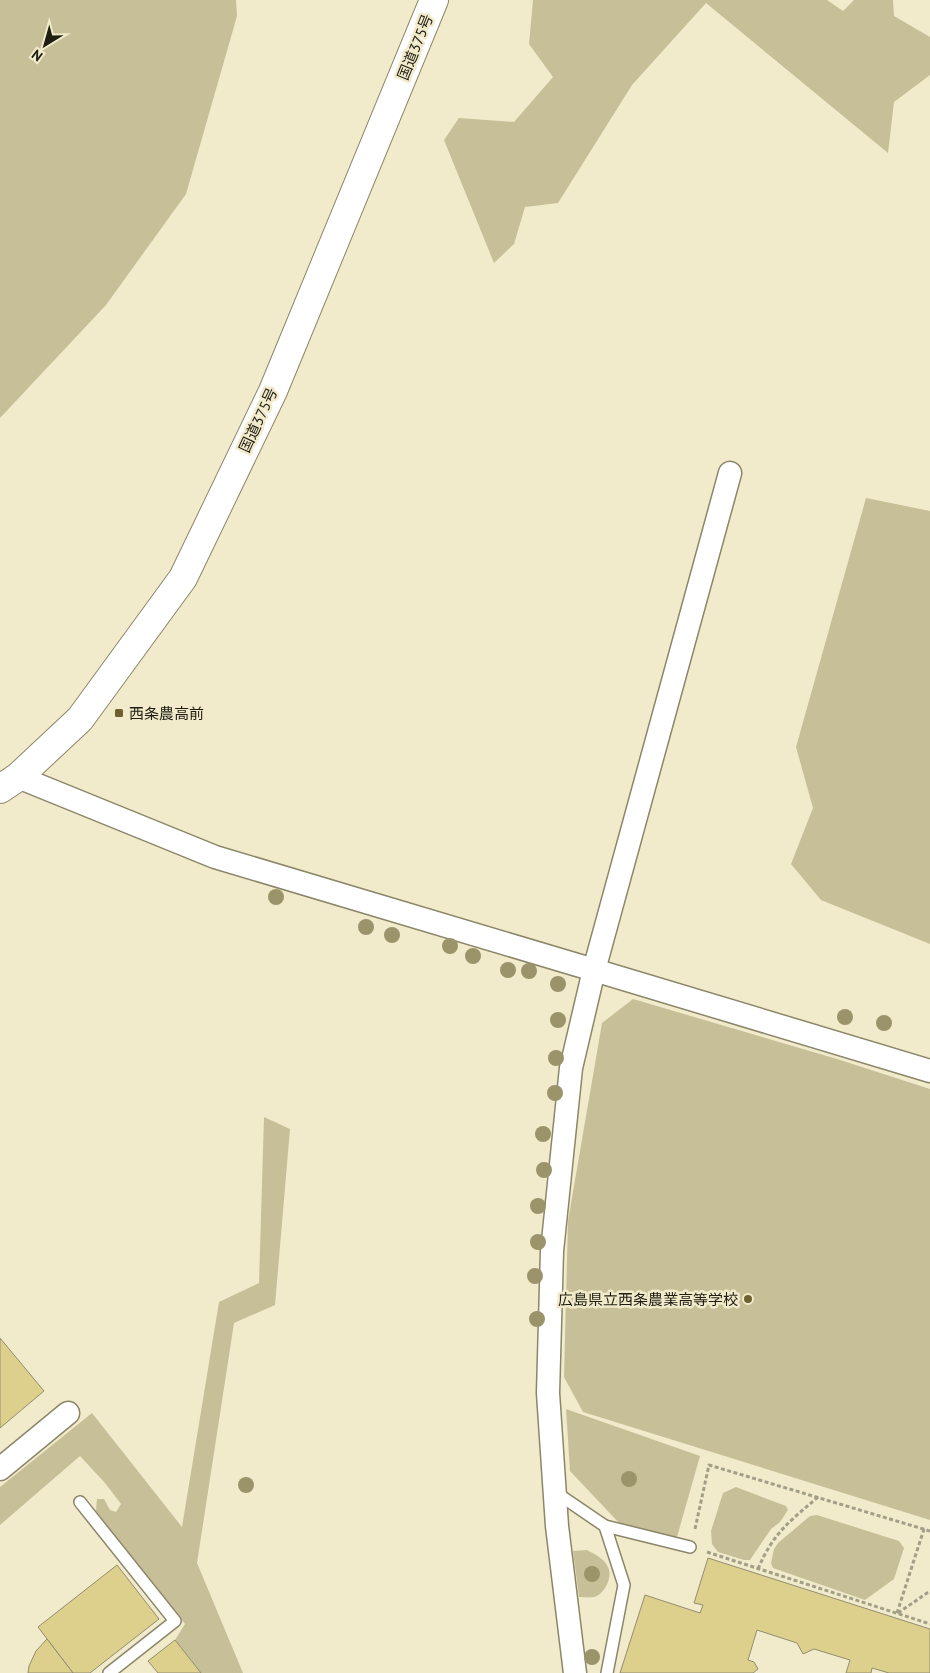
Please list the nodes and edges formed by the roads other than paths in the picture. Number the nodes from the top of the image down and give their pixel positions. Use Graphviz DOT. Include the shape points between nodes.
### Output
graph roads {
  1 [pos="434,0"];
  2 [pos="730,473"];
  3 [pos="9,783"];
  4 [pos="594,970"];
  5 [pos="930,1072"];
  6 [pos="68,1413"];
  7 [pos="0,1469"];
  8 [pos="555,1492"];
  9 [pos="80,1502"];
  10 [pos="604,1526"];
  11 [pos="690,1547"];
  12 [pos="109,1673"];
  13 [pos="575,1673"];
  14 [pos="608,1673"];
  1 -- 3 [label="highway, 国道375号" via="272,391 183,578 80,719"];
  2 -- 4 [label="street"];
  3 -- 4 [label="street" via="215,857"];
  4 -- 5 [label="street"];
  4 -- 8 [label="street" via="571,1068 552,1251 548,1394"];
  6 -- 7 [label="street"];
  8 -- 10 [label="lane"];
  8 -- 13 [label="street"];
  9 -- 12 [label="lane" via="175,1621"];
  10 -- 11 [label="lane"];
  10 -- 14 [label="lane" via="624,1585"];
}
